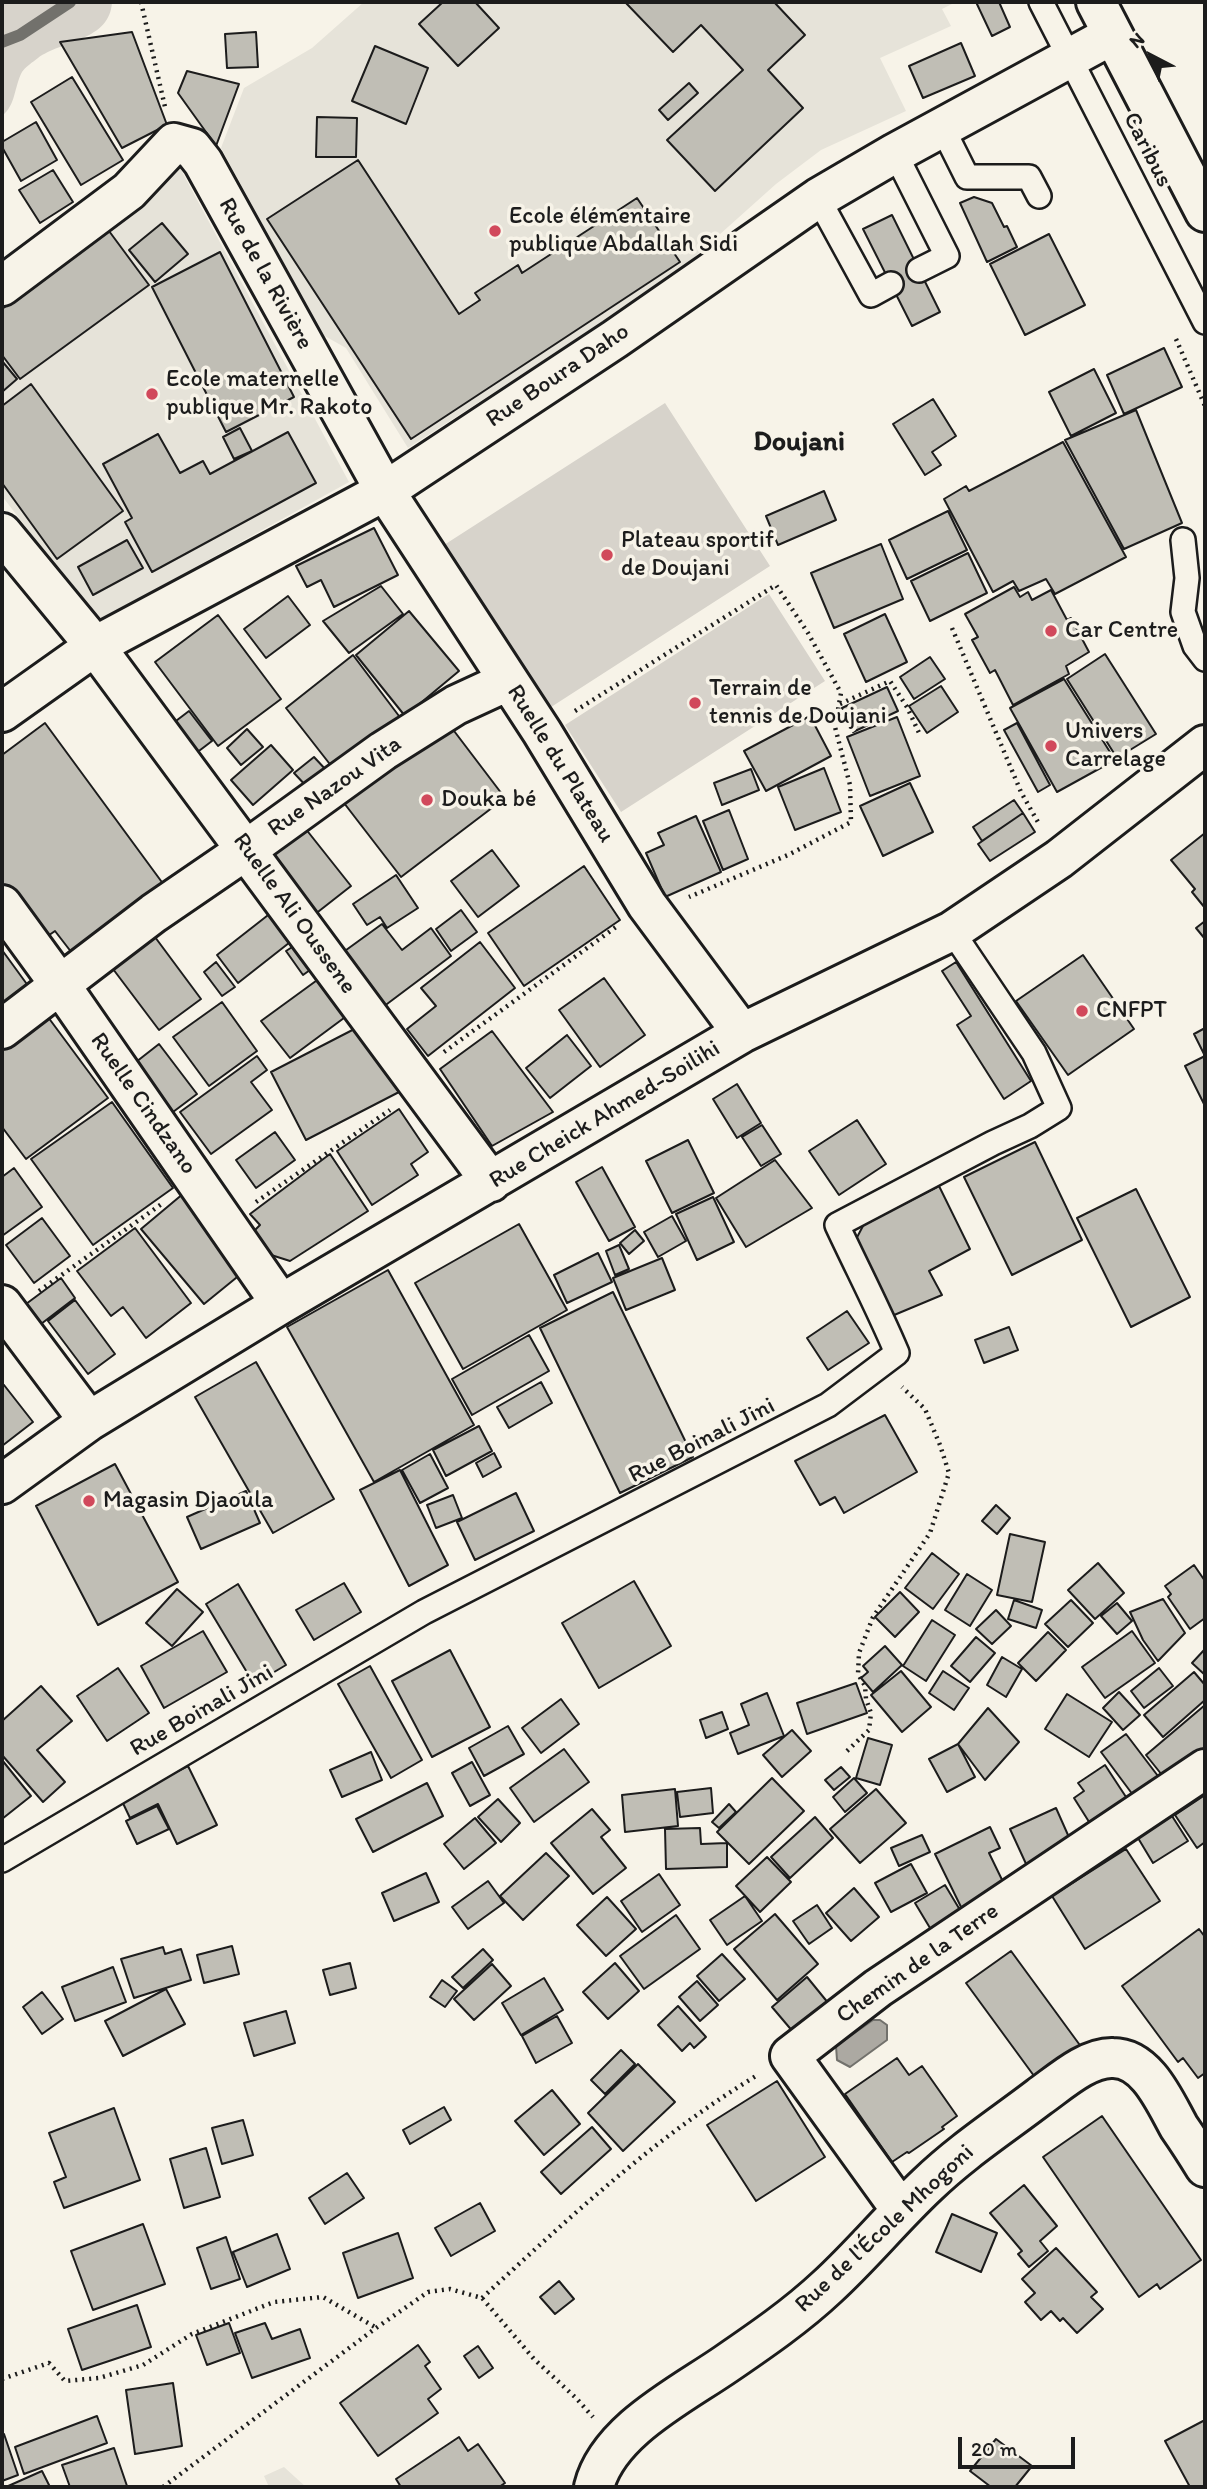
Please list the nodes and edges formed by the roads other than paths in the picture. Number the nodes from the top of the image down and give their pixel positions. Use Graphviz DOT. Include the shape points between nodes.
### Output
graph roads {
  1 [pos="1041,2"];
  2 [pos="1104,19"];
  3 [pos="1068,58"];
  4 [pos="943,129"];
  5 [pos="895,153"];
  6 [pos="1039,196"];
  7 [pos="818,198"];
  8 [pos="1205,212"];
  9 [pos="919,270"];
  10 [pos="891,284"];
  11 [pos="2,286"];
  12 [pos="1205,322"];
  13 [pos="385,491"];
  14 [pos="2,533"];
  15 [pos="1183,540"];
  16 [pos="95,646"];
  17 [pos="1205,659"];
  18 [pos="508,681"];
  19 [pos="2,712"];
  20 [pos="1205,745"];
  21 [pos="246,850"];
  22 [pos="2,905"];
  23 [pos="952,931"];
  24 [pos="61,986"];
  25 [pos="2,1029"];
  26 [pos="742,1033"];
  27 [pos="491,1182"];
  28 [pos="281,1304"];
  29 [pos="5,1309"];
  30 [pos="89,1422"];
  31 [pos="2,1484"];
  32 [pos="1205,1769"];
  33 [pos="2,1860"];
  34 [pos="1205,2167"];
  35 [pos="901,2210"];
  36 [pos="594,2487"];
  1 -- 3 [label="lane, Caribus"];
  2 -- 3 [label="street, Rue Boura Daho"];
  2 -- 8 [label="street"];
  3 -- 4 [label="street, Rue Boura Daho"];
  3 -- 12 [label="lane, Caribus"];
  4 -- 5 [label="street, Rue Boura Daho"];
  4 -- 6 [label="lane" via="967,177 1030,177"];
  5 -- 7 [label="street, Rue Boura Daho"];
  5 -- 9 [label="lane" via="947,256"];
  7 -- 10 [label="lane" via="871,295"];
  7 -- 13 [label="street, Rue Boura Daho"];
  11 -- 13 [label="street, Rue de la Rivière" via="130,191 174,143 192,148"];
  13 -- 16 [label="street, Rue Boura Daho"];
  13 -- 18 [label="street, Ruelle du Plateau"];
  14 -- 16 [label="street, Ruelle Ali Oussene"];
  15 -- 17 [label="lane" via="1184,612 1195,646"];
  16 -- 19 [label="street, Rue Boura Daho"];
  16 -- 21 [label="street, Ruelle Ali Oussene"];
  18 -- 21 [label="street, Rue Nazou Vita" via="456,705 383,751"];
  18 -- 26 [label="street, Ruelle du Plateau" via="650,909"];
  20 -- 23 [label="street, Rue Cheick Ahmed-Soilihi" via="1059,859"];
  21 -- 24 [label="street, Rue Nazou Vita" via="154,913"];
  21 -- 27 [label="street, Ruelle Ali Oussene"];
  22 -- 24 [label="street, Ruelle Cindzano"];
  23 -- 26 [label="street, Rue Cheick Ahmed-Soilihi"];
  23 -- 33 [label="lane, Rue Boinali Jini" via="1034,1053 1059,1108 837,1225 897,1353 828,1405 424,1612"];
  24 -- 25 [label="street, Rue Nazou Vita"];
  24 -- 28 [label="street, Ruelle Cindzano"];
  26 -- 27 [label="street, Rue Cheick Ahmed-Soilihi"];
  27 -- 28 [label="street, Rue Cheick Ahmed-Soilihi"];
  28 -- 30 [label="street, Rue Cheick Ahmed-Soilihi"];
  29 -- 30 [label="street"];
  30 -- 31 [label="street, Rue Cheick Ahmed-Soilihi"];
  32 -- 35 [label="street, Chemin de la Terre" via="878,1988 790,2056"];
  34 -- 35 [label="street, Rue de l'École Mhogoni" via="1143,2072 1131,2062 1097,2060 958,2157"];
  35 -- 36 [label="street, Rue de l'École Mhogoni" via="797,2313 641,2422 617,2444"];
}
